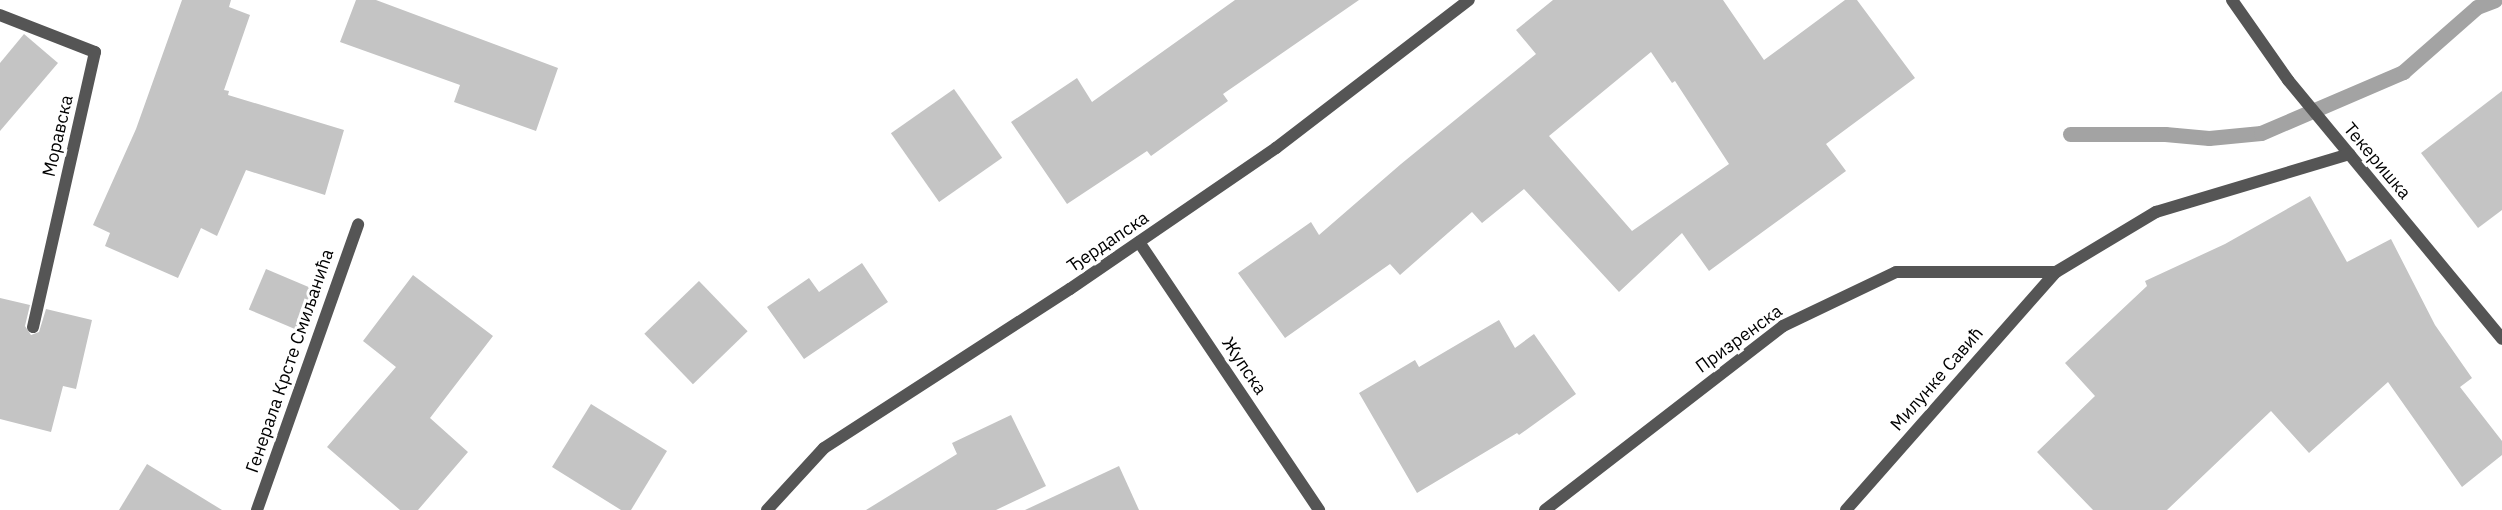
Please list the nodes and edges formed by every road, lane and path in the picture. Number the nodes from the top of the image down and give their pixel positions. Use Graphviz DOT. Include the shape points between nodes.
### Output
graph roads {
  1 [pos="1468,0"];
  2 [pos="2232,0"];
  3 [pos="0,15"];
  4 [pos="2349,154"];
  5 [pos="357,224"];
  6 [pos="1139,242"];
  7 [pos="2056,272"];
  8 [pos="33,327"];
  9 [pos="2502,339"];
  10 [pos="774,507"];
  11 [pos="257,510"];
  12 [pos="1319,510"];
  13 [pos="1545,510"];
  14 [pos="1846,510"];
  1 -- 6 [label="street, Ђердапска" via="1276,148"];
  2 -- 4 [label="street, Текеришка" via="2288,80"];
  3 -- 8 [label="street, Моравска" via="95,52"];
  4 -- 7 [label="street" via="2156,212"];
  4 -- 9 [label="street, Текеришка"];
  5 -- 11 [label="street, Генерала Крсте Смиљанића"];
  6 -- 10 [label="street, Ђердапска" via="824,448"];
  6 -- 12 [label="street, Жупска"];
  7 -- 13 [label="street, Призренска" via="1896,272 1782,326"];
  7 -- 14 [label="street, Милунке Савић"];
}
